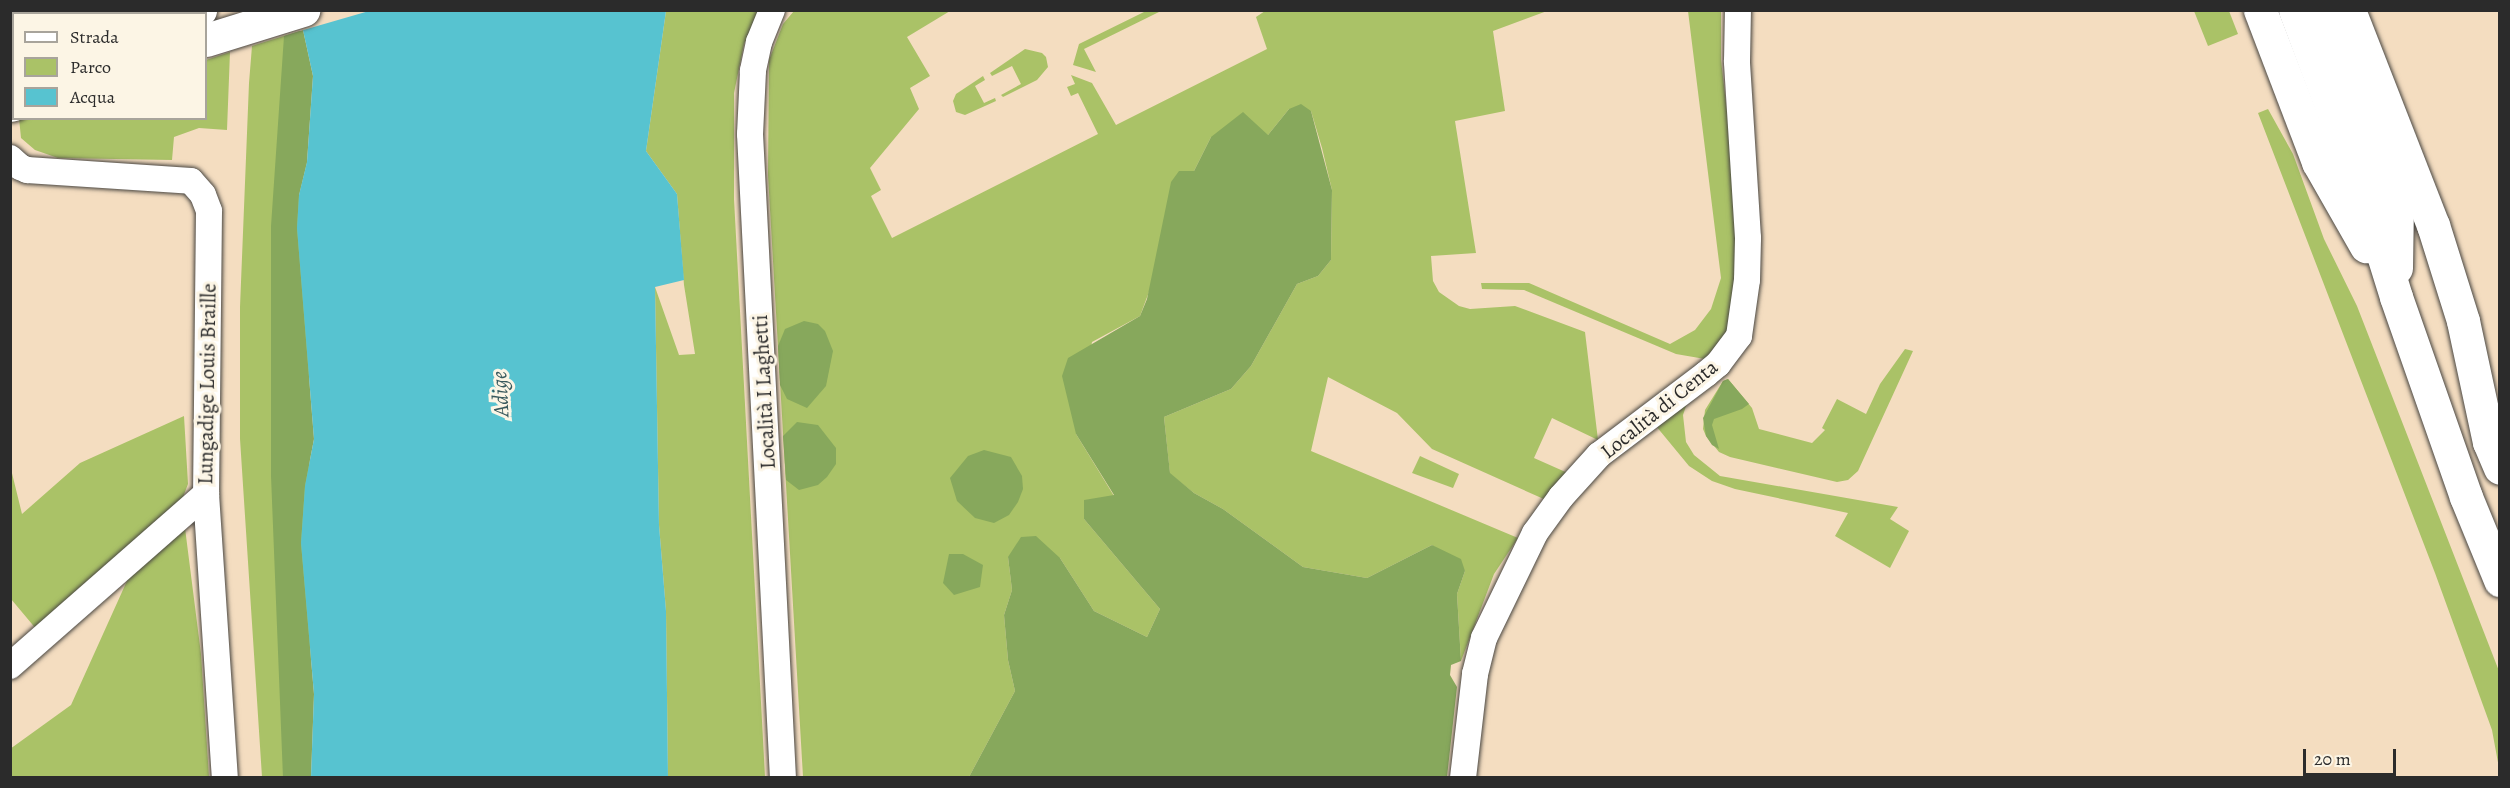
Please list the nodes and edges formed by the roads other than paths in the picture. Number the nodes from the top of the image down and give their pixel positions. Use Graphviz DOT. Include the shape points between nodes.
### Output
graph roads {
  1 [pos="303,10"];
  2 [pos="772,10"];
  3 [pos="1738,10"];
  4 [pos="2260,10"];
  5 [pos="2295,10"];
  6 [pos="2323,10"];
  7 [pos="2349,10"];
  8 [pos="207,40"];
  9 [pos="10,158"];
  10 [pos="2396,297"];
  11 [pos="2463,321"];
  12 [pos="2499,373"];
  13 [pos="2499,468"];
  14 [pos="206,494"];
  15 [pos="2499,579"];
  16 [pos="10,666"];
  17 [pos="225,777"];
  18 [pos="783,777"];
  19 [pos="1463,777"];
  1 -- 8 [label="highway"];
  2 -- 18 [label="street, Località I Laghetti" via="753,70 750,134"];
  3 -- 19 [label="street, Località di Centa" via="1737,61 1748,238 1739,336 1718,364 1599,455 1544,518 1484,638 1475,674"];
  4 -- 10 [label="highway" via="2318,162"];
  5 -- 10 [label="highway" via="2364,194"];
  6 -- 10 [label="highway" via="2397,204"];
  7 -- 11 [label="highway" via="2433,225"];
  9 -- 14 [label="street, Lungadige Louis Braille" via="27,170 191,181 203,195 209,211"];
  10 -- 15 [label="highway"];
  11 -- 12 [label="highway"];
  11 -- 13 [label="highway" via="2489,442"];
  14 -- 16 [label="street"];
  14 -- 17 [label="street, Lungadige Louis Braille"];
}
